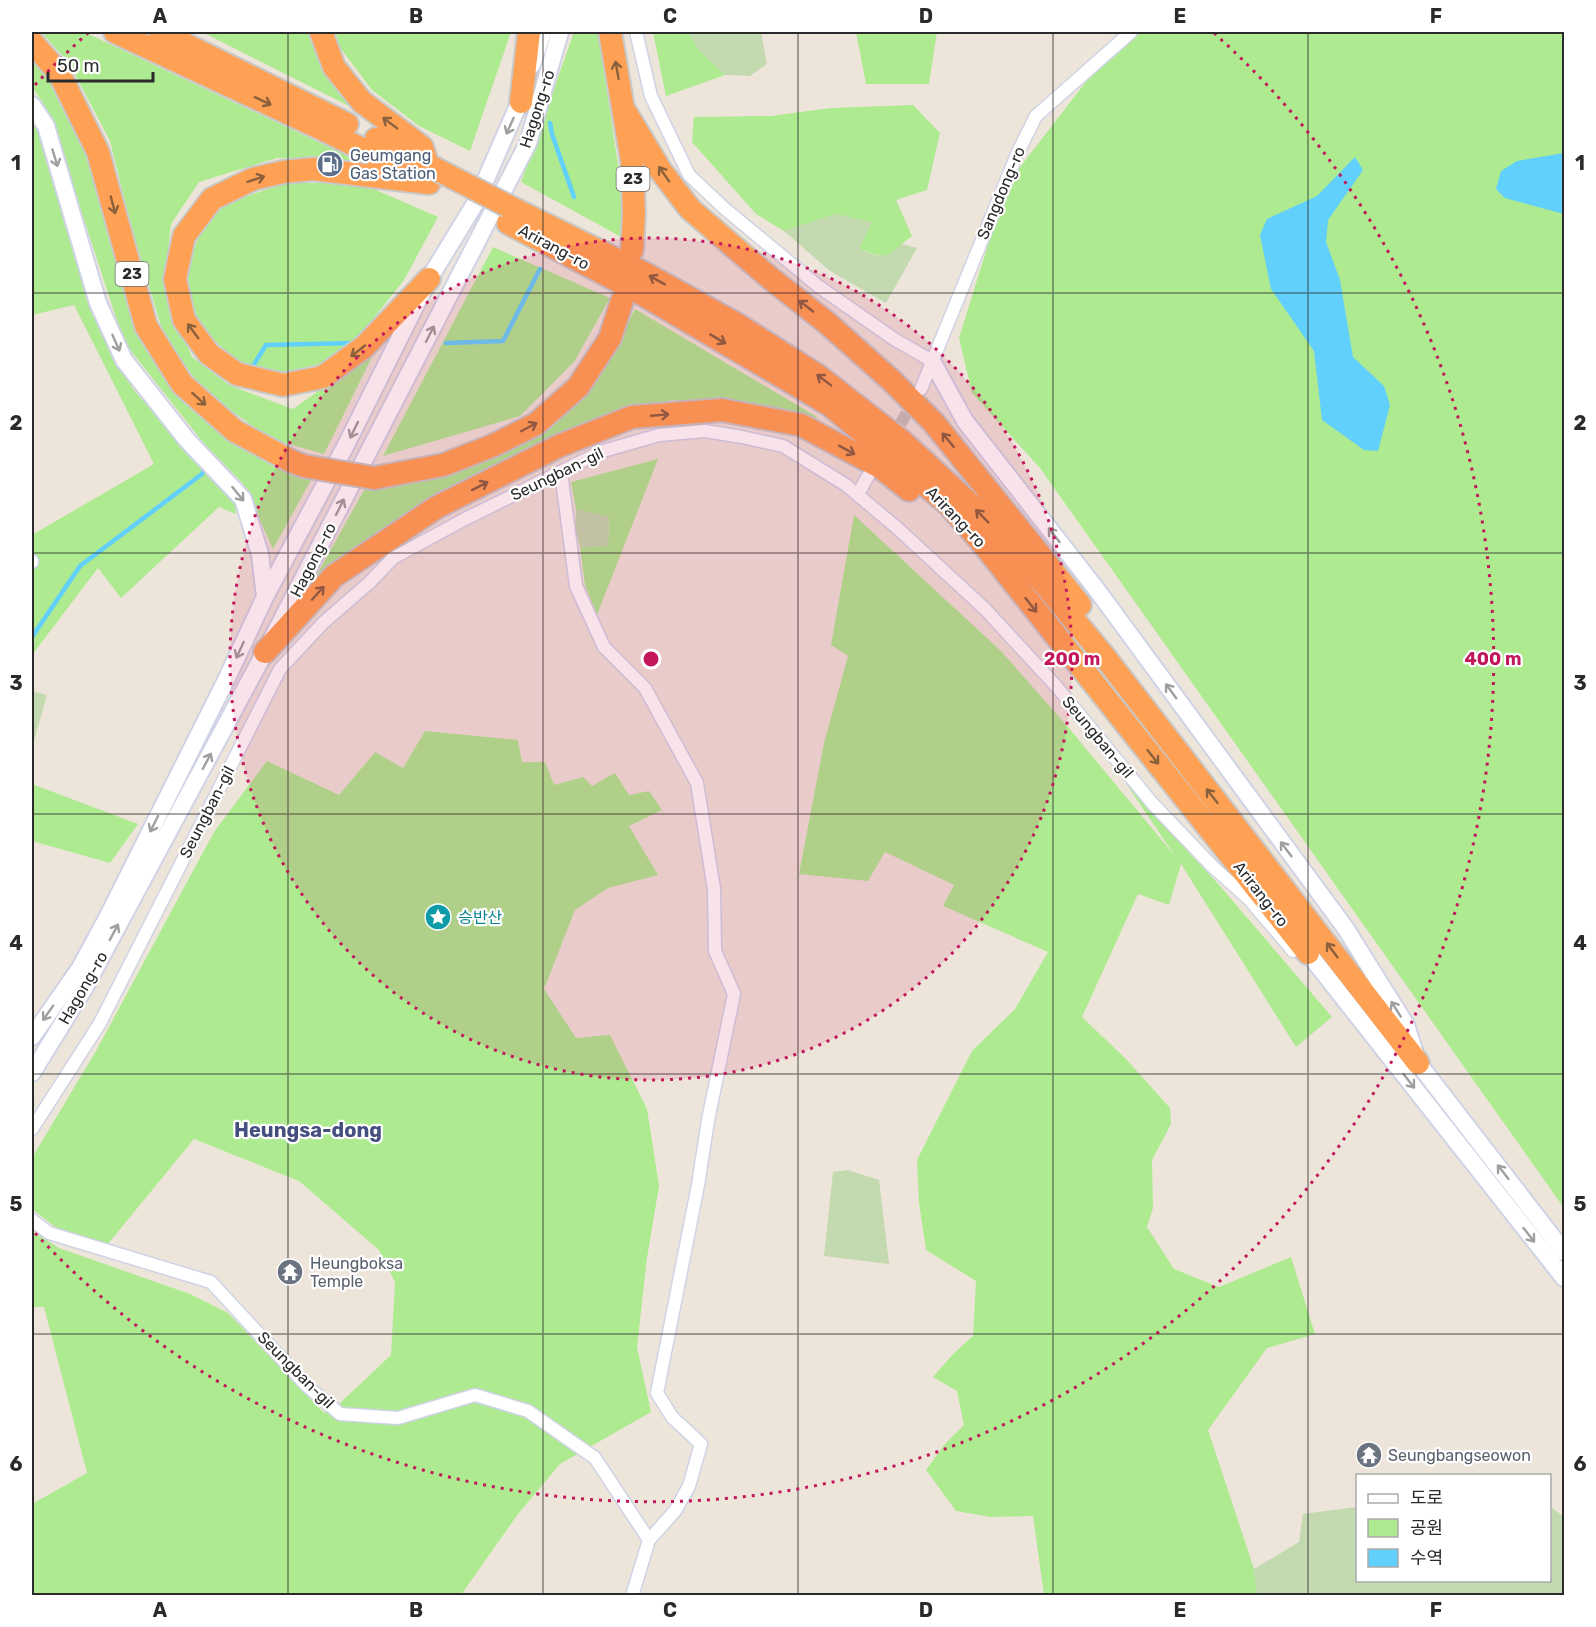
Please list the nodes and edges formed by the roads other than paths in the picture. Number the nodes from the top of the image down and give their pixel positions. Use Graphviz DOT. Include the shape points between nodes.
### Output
graph roads {
  1 [pos="115,32"];
  2 [pos="160,32"];
  3 [pos="321,32"];
  4 [pos="529,32"];
  5 [pos="543,32"];
  6 [pos="560,32"];
  7 [pos="610,32"];
  8 [pos="636,32"];
  9 [pos="1131,32"];
  10 [pos="32,42"];
  11 [pos="521,102"];
  12 [pos="32,105"];
  13 [pos="623,108"];
  14 [pos="433,176"];
  15 [pos="504,212"];
  16 [pos="632,250"];
  17 [pos="429,279"];
  18 [pos="622,301"];
  19 [pos="932,361"];
  20 [pos="921,389"];
  21 [pos="561,472"];
  22 [pos="868,476"];
  23 [pos="858,494"];
  24 [pos="972,532"];
  25 [pos="265,597"];
  26 [pos="265,652"];
  27 [pos="1104,656"];
  28 [pos="1308,952"];
  29 [pos="32,1037"];
  30 [pos="1418,1063"];
  31 [pos="32,1073"];
  32 [pos="32,1129"];
  33 [pos="32,1220"];
  34 [pos="1564,1252"];
  35 [pos="1564,1278"];
  36 [pos="649,1540"];
  37 [pos="632,1596"];
  1 -- 14 [label="highway, Arirang-ro, one-way" via="326,131"];
  2 -- 14 [label="highway, Arirang-ro"];
  14 -- 3 [label="highway, one-way" via="422,147 362,102 334,67"];
  4 -- 11 [label="highway"];
  5 -- 11 [label="street, Hagong-ro"];
  26 -- 6 [label="street, Hagong-ro, one-way" via="528,143"];
  13 -- 7 [label="highway, 23, one-way"];
  8 -- 19 [label="street" via="651,96 689,175 818,286"];
  9 -- 19 [label="street, Sangdong-ro" via="1036,116"];
  10 -- 18 [label="highway, 23, one-way, bridge" via="59,73 98,152 146,326 183,384 235,431 291,461 374,478 443,465 494,445 536,424 578,387 610,338"];
  11 -- 17 [label="street, Hagong-ro, one-way" via="476,202"];
  12 -- 25 [label="street, one-way" via="46,126 98,303 124,360 188,440 243,499 260,554"];
  13 -- 16 [label="highway, 23" via="632,161"];
  27 -- 13 [label="highway, one-way" via="1075,596 934,423 826,322 690,209 661,171"];
  14 -- 15 [label="highway, Arirang-ro, bridge"];
  17 -- 14 [label="highway, one-way" via="364,347 332,371 323,377 283,386 237,374 209,354 184,320 174,279 184,236 212,199 253,179 313,169"];
  15 -- 24 [label="highway, Arirang-ro, one-way" via="830,405 948,504"];
  27 -- 15 [label="highway, Arirang-ro, one-way" via="982,515 903,442 817,375 738,325 642,272"];
  17 -- 25 [label="street, Hagong-ro, one-way"];
  19 -- 20 [label="street, Sangdong-ro"];
  30 -- 19 [label="street, one-way" via="1406,1025 1346,929 1097,590 965,421"];
  21 -- 23 [label="street, Seungban-gil" via="603,451 659,435 705,431 783,446"];
  21 -- 32 [label="street, Seungban-gil" via="393,558 280,669 100,1023"];
  21 -- 36 [label="street" via="576,586 604,647 645,688 697,783 714,889 716,951 734,994 657,1393 672,1417 701,1444 689,1486 675,1511"];
  22 -- 23 [label="street"];
  23 -- 28 [label="street, Seungban-gil" via="985,609 1056,686 1152,803 1213,867 1250,899 1297,956"];
  26 -- 24 [label="highway, one-way" via="334,576 437,507 559,446 632,417 722,410 801,425 879,467 945,517"];
  24 -- 28 [label="highway, Arirang-ro, one-way"];
  25 -- 29 [label="street, Hagong-ro, one-way" via="107,918 80,968"];
  31 -- 26 [label="street, Hagong-ro, one-way" via="85,987"];
  30 -- 27 [label="highway, Arirang-ro, one-way"];
  28 -- 35 [label="street, Arirang-ro, one-way"];
  34 -- 30 [label="street, Arirang-ro, one-way"];
  33 -- 36 [label="street, Seungban-gil" via="49,1233 212,1282 308,1386 340,1414 398,1418 475,1395 528,1411 595,1458"];
  36 -- 37 [label="street"];
}
